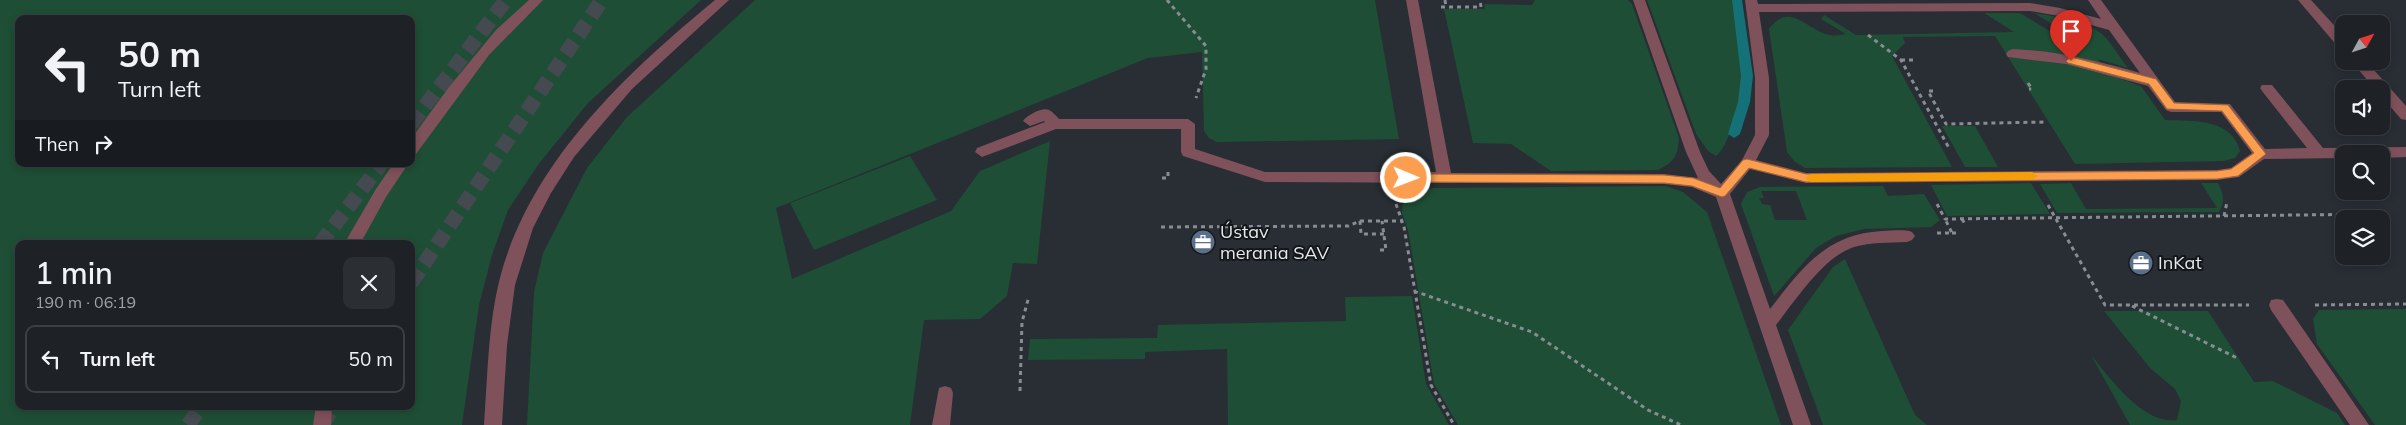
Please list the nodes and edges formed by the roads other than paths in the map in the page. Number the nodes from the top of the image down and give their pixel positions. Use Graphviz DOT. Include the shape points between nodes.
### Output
graph roads {
  1 [pos="537,0"];
  2 [pos="723,0"];
  3 [pos="1412,0"];
  4 [pos="1639,0"];
  5 [pos="2094,0"];
  6 [pos="2304,0"];
  7 [pos="1752,4"];
  8 [pos="2113,27"];
  9 [pos="2335,35"];
  10 [pos="2013,54"];
  11 [pos="2366,70"];
  12 [pos="2152,82"];
  13 [pos="2267,88"];
  14 [pos="2406,116"];
  15 [pos="1030,121"];
  16 [pos="1055,124"];
  17 [pos="415,144"];
  18 [pos="982,152"];
  19 [pos="2406,152"];
  20 [pos="2319,153"];
  21 [pos="2261,154"];
  22 [pos="1747,163"];
  23 [pos="399,167"];
  24 [pos="1445,179"];
  25 [pos="1722,193"];
  26 [pos="1907,236"];
  27 [pos="354,240"];
  28 [pos="2277,305"];
  29 [pos="1767,324"];
  30 [pos="945,393"];
  31 [pos="324,410"];
  32 [pos="322,425"];
  33 [pos="493,425"];
  34 [pos="941,425"];
  35 [pos="1802,425"];
  36 [pos="2360,425"];
  1 -- 17 [label="street" via="490,44"];
  2 -- 33 [label="street" via="641,73 568,152 535,206 511,266"];
  3 -- 24 [label="street"];
  4 -- 25 [label="street" via="1703,174"];
  5 -- 8 [label="street"];
  6 -- 9 [label="street"];
  7 -- 8 [label="street" via="2030,7"];
  7 -- 22 [label="street" via="1762,78 1762,135"];
  8 -- 12 [label="street"];
  10 -- 12 [label="street" via="2038,54"];
  11 -- 14 [label="street"];
  12 -- 21 [label="street" via="2171,106 2224,107"];
  13 -- 20 [label="street"];
  15 -- 16 [label="street" via="1046,114"];
  16 -- 18 [label="street"];
  16 -- 24 [label="street" via="1188,124 1188,152 1265,177"];
  19 -- 20 [label="street"];
  20 -- 21 [label="street"];
  21 -- 22 [label="street" via="2234,173 2217,175 1806,178"];
  22 -- 25 [label="street"];
  23 -- 27 [label="street"];
  24 -- 25 [label="street" via="1664,179 1693,182"];
  25 -- 29 [label="street"];
  26 -- 29 [label="street" via="1870,238 1845,244 1825,256"];
  28 -- 36 [label="street"];
  29 -- 35 [label="street"];
  30 -- 34 [label="street"];
  31 -- 32 [label="street"];
}
